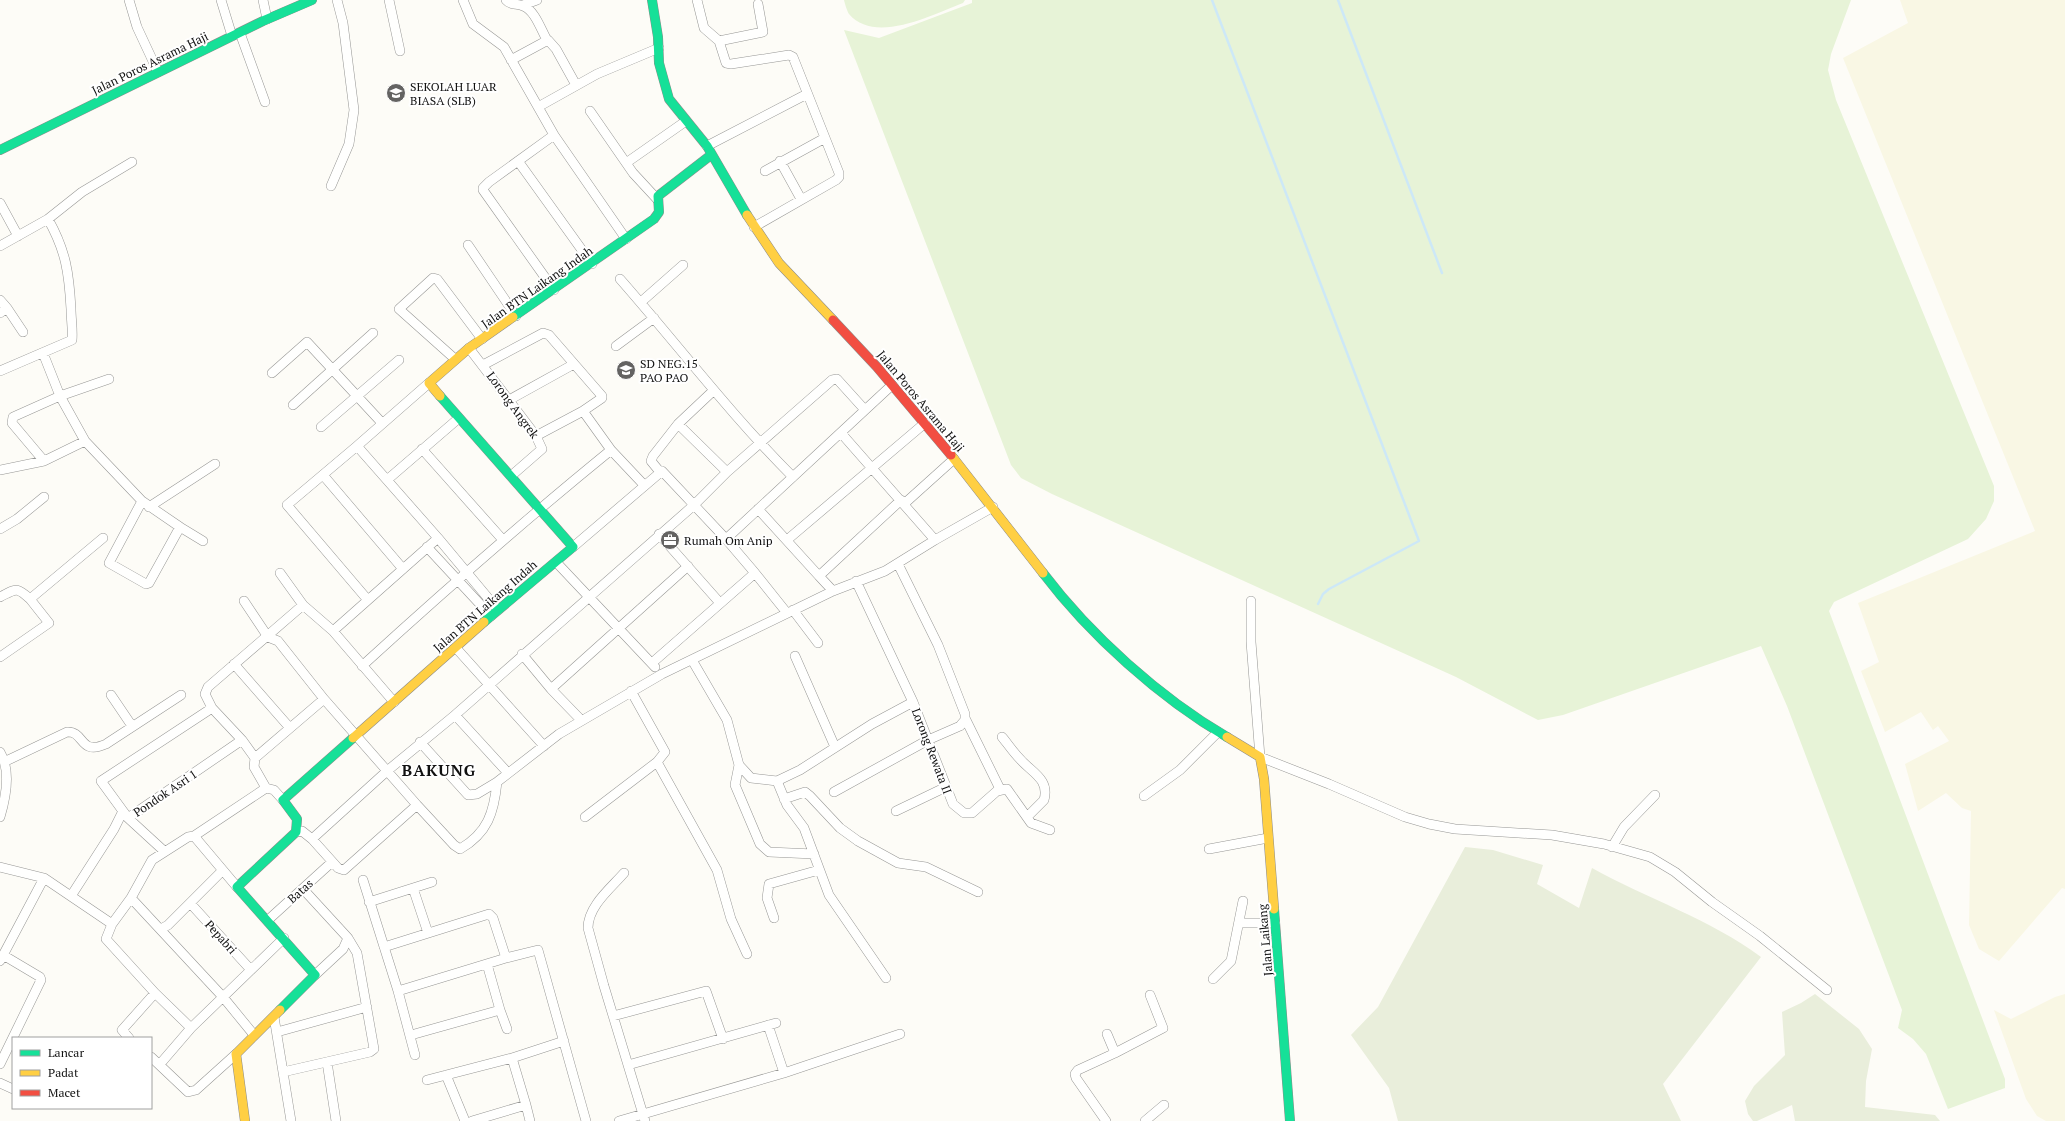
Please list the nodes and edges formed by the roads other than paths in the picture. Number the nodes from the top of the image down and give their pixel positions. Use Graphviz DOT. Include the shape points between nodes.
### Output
graph roads {
  1 [pos="129,0"];
  2 [pos="221,0"];
  3 [pos="263,0"];
  4 [pos="312,0"];
  5 [pos="337,0"];
  6 [pos="389,0"];
  7 [pos="463,0"];
  8 [pos="506,0"];
  9 [pos="537,0"];
  10 [pos="652,0"];
  11 [pos="697,0"];
  12 [pos="758,4"];
  13 [pos="523,5"];
  14 [pos="267,19"];
  15 [pos="236,34"];
  16 [pos="546,40"];
  17 [pos="720,41"];
  18 [pos="659,48"];
  19 [pos="400,51"];
  20 [pos="511,60"];
  21 [pos="158,72"];
  22 [pos="576,85"];
  23 [pos="808,94"];
  24 [pos="265,102"];
  25 [pos="538,107"];
  26 [pos="590,111"];
  27 [pos="686,121"];
  28 [pos="554,135"];
  29 [pos="825,138"];
  30 [pos="0,150"];
  31 [pos="709,151"];
  32 [pos="518,161"];
  33 [pos="780,161"];
  34 [pos="132,162"];
  35 [pos="626,163"];
  36 [pos="765,171"];
  37 [pos="331,186"];
  38 [pos="657,199"];
  39 [pos="801,199"];
  40 [pos="0,203"];
  41 [pos="48,219"];
  42 [pos="754,226"];
  43 [pos="18,236"];
  44 [pos="626,239"];
  45 [pos="468,245"];
  46 [pos="0,246"];
  47 [pos="592,264"];
  48 [pos="683,265"];
  49 [pos="620,279"];
  50 [pos="554,290"];
  51 [pos="0,300"];
  52 [pos="641,302"];
  53 [pos="3,311"];
  54 [pos="516,316"];
  55 [pos="654,318"];
  56 [pos="23,332"];
  57 [pos="373,333"];
  58 [pos="482,339"];
  59 [pos="616,346"];
  60 [pos="469,348"];
  61 [pos="43,353"];
  62 [pos="455,359"];
  63 [pos="399,360"];
  64 [pos="574,364"];
  65 [pos="483,365"];
  66 [pos="332,370"];
  67 [pos="0,371"];
  68 [pos="272,373"];
  69 [pos="109,379"];
  70 [pos="429,383"];
  71 [pos="892,385"];
  72 [pos="713,391"];
  73 [pos="60,396"];
  74 [pos="356,396"];
  75 [pos="509,400"];
  76 [pos="293,405"];
  77 [pos="865,410"];
  78 [pos="583,411"];
  79 [pos="459,418"];
  80 [pos="382,423"];
  81 [pos="925,423"];
  82 [pos="678,424"];
  83 [pos="321,427"];
  84 [pos="841,433"];
  85 [pos="536,436"];
  86 [pos="85,441"];
  87 [pos="760,444"];
  88 [pos="357,446"];
  89 [pos="422,449"];
  90 [pos="611,450"];
  91 [pos="954,459"];
  92 [pos="44,461"];
  93 [pos="215,464"];
  94 [pos="872,467"];
  95 [pos="0,470"];
  96 [pos="660,472"];
  97 [pos="727,472"];
  98 [pos="323,475"];
  99 [pos="511,476"];
  100 [pos="793,477"];
  101 [pos="387,480"];
  102 [pos="644,485"];
  103 [pos="44,497"];
  104 [pos="903,502"];
  105 [pos="145,504"];
  106 [pos="694,505"];
  107 [pos="993,507"];
  108 [pos="539,508"];
  109 [pos="758,509"];
  110 [pos="180,527"];
  111 [pos="0,529"];
  112 [pos="659,534"];
  113 [pos="103,538"];
  114 [pos="438,538"];
  115 [pos="726,539"];
  116 [pos="503,540"];
  117 [pos="787,540"];
  118 [pos="935,540"];
  119 [pos="203,541"];
  120 [pos="428,547"];
  121 [pos="573,547"];
  122 [pos="556,562"];
  123 [pos="898,564"];
  124 [pos="688,566"];
  125 [pos="402,569"];
  126 [pos="466,571"];
  127 [pos="280,573"];
  128 [pos="754,573"];
  129 [pos="819,576"];
  130 [pos="456,580"];
  131 [pos="856,581"];
  132 [pos="833,591"];
  133 [pos="0,597"];
  134 [pos="588,597"];
  135 [pos="30,598"];
  136 [pos="367,599"];
  137 [pos="244,601"];
  138 [pos="1251,601"];
  139 [pos="720,603"];
  140 [pos="303,605"];
  141 [pos="790,611"];
  142 [pos="494,613"];
  143 [pos="620,628"];
  144 [pos="333,631"];
  145 [pos="268,637"];
  146 [pos="818,642"];
  147 [pos="456,648"];
  148 [pos="522,654"];
  149 [pos="795,656"];
  150 [pos="0,657"];
  151 [pos="692,660"];
  152 [pos="652,663"];
  153 [pos="234,664"];
  154 [pos="362,666"];
  155 [pos="662,674"];
  156 [pos="489,685"];
  157 [pos="551,689"];
  158 [pos="631,691"];
  159 [pos="111,695"];
  160 [pos="181,695"];
  161 [pos="324,699"];
  162 [pos="394,702"];
  163 [pos="913,702"];
  164 [pos="212,708"];
  165 [pos="455,715"];
  166 [pos="965,718"];
  167 [pos="581,720"];
  168 [pos="132,726"];
  169 [pos="290,728"];
  170 [pos="1218,732"];
  171 [pos="356,735"];
  172 [pos="1002,737"];
  173 [pos="242,740"];
  174 [pos="928,740"];
  175 [pos="420,742"];
  176 [pos="544,746"];
  177 [pos="835,747"];
  178 [pos="0,752"];
  179 [pos="1260,757"];
  180 [pos="255,758"];
  181 [pos="657,762"];
  182 [pos="4,765"];
  183 [pos="739,765"];
  184 [pos="387,771"];
  185 [pos="508,773"];
  186 [pos="497,782"];
  187 [pos="777,782"];
  188 [pos="946,787"];
  189 [pos="266,788"];
  190 [pos="1000,789"];
  191 [pos="834,792"];
  192 [pos="1655,795"];
  193 [pos="1144,796"];
  194 [pos="784,799"];
  195 [pos="283,800"];
  196 [pos="417,805"];
  197 [pos="896,811"];
  198 [pos="126,814"];
  199 [pos="0,817"];
  200 [pos="585,817"];
  201 [pos="1027,817"];
  202 [pos="1050,830"];
  203 [pos="296,832"];
  204 [pos="194,836"];
  205 [pos="1268,838"];
  206 [pos="312,839"];
  207 [pos="1612,847"];
  208 [pos="1208,849"];
  209 [pos="164,851"];
  210 [pos="814,854"];
  211 [pos="332,862"];
  212 [pos="0,867"];
  213 [pos="819,870"];
  214 [pos="222,871"];
  215 [pos="624,873"];
  216 [pos="44,878"];
  217 [pos="362,880"];
  218 [pos="432,882"];
  219 [pos="237,887"];
  220 [pos="303,888"];
  221 [pos="413,888"];
  222 [pos="978,892"];
  223 [pos="71,896"];
  224 [pos="130,898"];
  225 [pos="369,902"];
  226 [pos="1243,902"];
  227 [pos="190,903"];
  228 [pos="774,918"];
  229 [pos="268,920"];
  230 [pos="1239,923"];
  231 [pos="1276,923"];
  232 [pos="112,924"];
  233 [pos="160,929"];
  234 [pos="428,933"];
  235 [pos="284,938"];
  236 [pos="348,938"];
  237 [pos="384,947"];
  238 [pos="747,954"];
  239 [pos="2,958"];
  240 [pos="506,958"];
  241 [pos="487,964"];
  242 [pos="252,970"];
  243 [pos="315,975"];
  244 [pos="886,978"];
  245 [pos="1213,978"];
  246 [pos="1827,990"];
  247 [pos="398,991"];
  248 [pos="156,993"];
  249 [pos="1150,995"];
  250 [pos="223,997"];
  251 [pos="367,1007"];
  252 [pos="500,1010"];
  253 [pos="613,1016"];
  254 [pos="274,1017"];
  255 [pos="191,1028"];
  256 [pos="506,1029"];
  257 [pos="276,1032"];
  258 [pos="900,1034"];
  259 [pos="1107,1034"];
  260 [pos="254,1035"];
  261 [pos="411,1035"];
  262 [pos="13,1037"];
  263 [pos="129,1037"];
  264 [pos="12,1039"];
  265 [pos="723,1039"];
  266 [pos="564,1041"];
  267 [pos="1115,1053"];
  268 [pos="236,1054"];
  269 [pos="415,1055"];
  270 [pos="152,1058"];
  271 [pos="512,1058"];
  272 [pos="327,1062"];
  273 [pos="0,1064"];
  274 [pos="160,1064"];
  275 [pos="628,1066"];
  276 [pos="283,1072"];
  277 [pos="784,1073"];
  278 [pos="446,1075"];
  279 [pos="427,1080"];
  280 [pos="0,1083"];
  281 [pos="12,1089"];
  282 [pos="526,1105"];
  283 [pos="1164,1105"];
  284 [pos="644,1117"];
  285 [pos="245,1121"];
  286 [pos="291,1121"];
  287 [pos="336,1121"];
  288 [pos="465,1121"];
  289 [pos="472,1121"];
  290 [pos="530,1121"];
  291 [pos="586,1121"];
  292 [pos="619,1121"];
  293 [pos="1106,1121"];
  294 [pos="1145,1121"];
  295 [pos="1290,1121"];
  1 -- 21 [label="street"];
  2 -- 15 [label="street"];
  3 -- 14 [label="street"];
  4 -- 14 [label="street, Jalan Poros Asrama Haji"];
  5 -- 37 [label="street" via="343,23 354,121 349,144"];
  6 -- 19 [label="street"];
  7 -- 20 [label="street" via="473,24 500,43"];
  8 -- 13 [label="street" via="512,4"];
  9 -- 13 [label="street"];
  10 -- 18 [label="street, Jalan Poros Asrama Haji"];
  11 -- 17 [label="street" via="704,28"];
  12 -- 17 [label="street" via="764,32"];
  13 -- 16 [label="street" via="530,11"];
  14 -- 15 [label="street, Jalan Poros Asrama Haji"];
  15 -- 21 [label="street, Jalan Poros Asrama Haji"];
  15 -- 24 [label="street"];
  16 -- 20 [label="street"];
  16 -- 22 [label="street" via="556,49"];
  17 -- 23 [label="street" via="728,64 792,56"];
  18 -- 22 [label="street"];
  18 -- 27 [label="street, Jalan Poros Asrama Haji" via="662,75 670,99"];
  20 -- 25 [label="street"];
  21 -- 30 [label="street, Jalan Poros Asrama Haji"];
  22 -- 25 [label="street"];
  23 -- 29 [label="street"];
  23 -- 31 [label="street"];
  25 -- 28 [label="street"];
  26 -- 35 [label="street"];
  27 -- 31 [label="street, Jalan Poros Asrama Haji"];
  27 -- 35 [label="street"];
  28 -- 32 [label="street"];
  28 -- 44 [label="street"];
  29 -- 33 [label="street"];
  29 -- 39 [label="street" via="840,177"];
  31 -- 38 [label="street"];
  31 -- 42 [label="street, Jalan Poros Asrama Haji"];
  32 -- 47 [label="street"];
  32 -- 50 [label="street" via="489,182 483,190"];
  33 -- 36 [label="street"];
  33 -- 39 [label="street"];
  34 -- 41 [label="street" via="82,192"];
  35 -- 38 [label="street"];
  38 -- 44 [label="street, Jalan BTN Laikang Indah" via="658,215"];
  39 -- 42 [label="street"];
  40 -- 43 [label="street"];
  41 -- 43 [label="street"];
  41 -- 61 [label="street" via="65,256 72,337 71,342"];
  42 -- 71 [label="street, Jalan Poros Asrama Haji" via="779,263"];
  43 -- 46 [label="street"];
  44 -- 47 [label="street, Jalan BTN Laikang Indah"];
  45 -- 54 [label="street"];
  47 -- 50 [label="street, Jalan BTN Laikang Indah"];
  48 -- 52 [label="street"];
  49 -- 52 [label="street"];
  50 -- 54 [label="street, Jalan BTN Laikang Indah"];
  51 -- 53 [label="street"];
  52 -- 55 [label="street"];
  53 -- 56 [label="street"];
  54 -- 58 [label="street, Jalan BTN Laikang Indah"];
  55 -- 59 [label="street"];
  55 -- 72 [label="street"];
  57 -- 66 [label="street"];
  58 -- 60 [label="street, Jalan BTN Laikang Indah"];
  58 -- 62 [label="street" via="437,279 433,278 399,309"];
  60 -- 62 [label="street, Jalan BTN Laikang Indah"];
  60 -- 65 [label="street, Lorong Angrek"];
  61 -- 67 [label="street"];
  61 -- 73 [label="street"];
  62 -- 70 [label="street, Jalan BTN Laikang Indah"];
  63 -- 74 [label="street"];
  64 -- 65 [label="street" via="549,335 543,333"];
  64 -- 75 [label="street"];
  64 -- 78 [label="street" via="603,397"];
  65 -- 75 [label="street, Lorong Angrek"];
  66 -- 68 [label="street" via="307,342"];
  66 -- 74 [label="street"];
  66 -- 76 [label="street"];
  69 -- 73 [label="street"];
  70 -- 79 [label="street"];
  70 -- 80 [label="street"];
  71 -- 77 [label="street"];
  71 -- 81 [label="street, Jalan Poros Asrama Haji"];
  72 -- 82 [label="street"];
  72 -- 87 [label="street"];
  73 -- 86 [label="street"];
  73 -- 92 [label="street" via="15,416 12,421"];
  74 -- 80 [label="street"];
  74 -- 83 [label="street"];
  75 -- 85 [label="street, Lorong Angrek"];
  77 -- 84 [label="street"];
  77 -- 87 [label="street" via="834,379"];
  78 -- 85 [label="street"];
  78 -- 90 [label="street"];
  79 -- 89 [label="street"];
  79 -- 99 [label="street"];
  80 -- 88 [label="street"];
  81 -- 91 [label="street, Jalan Poros Asrama Haji"];
  81 -- 94 [label="street"];
  82 -- 96 [label="street" via="652,458 651,461"];
  82 -- 97 [label="street"];
  84 -- 94 [label="street"];
  84 -- 100 [label="street"];
  85 -- 99 [label="street, Lorong Angrek" via="542,449"];
  86 -- 92 [label="street"];
  86 -- 105 [label="street"];
  87 -- 97 [label="street"];
  87 -- 100 [label="street"];
  88 -- 98 [label="street"];
  88 -- 101 [label="street"];
  89 -- 101 [label="street"];
  89 -- 116 [label="street"];
  90 -- 102 [label="street"];
  90 -- 108 [label="street"];
  91 -- 104 [label="street"];
  91 -- 107 [label="street, Jalan Poros Asrama Haji"];
  92 -- 95 [label="street"];
  93 -- 105 [label="street"];
  94 -- 104 [label="street"];
  94 -- 117 [label="street"];
  96 -- 102 [label="street"];
  96 -- 106 [label="street" via="665,473"];
  97 -- 106 [label="street"];
  98 -- 125 [label="street"];
  98 -- 136 [label="street" via="287,505"];
  99 -- 108 [label="street"];
  100 -- 109 [label="street"];
  101 -- 114 [label="street"];
  102 -- 121 [label="street"];
  103 -- 111 [label="street"];
  104 -- 118 [label="street"];
  104 -- 129 [label="street"];
  105 -- 110 [label="street"];
  105 -- 110 [label="street" via="110,561 111,565 144,584 149,583"];
  106 -- 112 [label="street"];
  106 -- 115 [label="street"];
  107 -- 118 [label="street"];
  107 -- 170 [label="street, Jalan Poros Asrama Haji" via="1038,568 1093,630 1161,692"];
  108 -- 116 [label="street"];
  108 -- 121 [label="street"];
  109 -- 115 [label="street"];
  109 -- 117 [label="street"];
  110 -- 119 [label="street"];
  112 -- 124 [label="street"];
  112 -- 134 [label="street"];
  113 -- 135 [label="street"];
  114 -- 120 [label="street"];
  114 -- 126 [label="street"];
  115 -- 128 [label="street"];
  116 -- 126 [label="street"];
  117 -- 129 [label="street"];
  118 -- 123 [label="street"];
  120 -- 125 [label="street"];
  120 -- 130 [label="street"];
  121 -- 122 [label="street, Jalan BTN Laikang Indah"];
  122 -- 134 [label="street"];
  122 -- 142 [label="street, Jalan BTN Laikang Indah"];
  123 -- 131 [label="street"];
  123 -- 166 [label="street" via="938,645"];
  124 -- 139 [label="street"];
  124 -- 143 [label="street"];
  125 -- 136 [label="street"];
  126 -- 130 [label="street"];
  126 -- 142 [label="street"];
  127 -- 140 [label="street"];
  128 -- 139 [label="street"];
  128 -- 141 [label="street"];
  129 -- 132 [label="street"];
  130 -- 142 [label="street"];
  130 -- 154 [label="street"];
  131 -- 132 [label="street"];
  131 -- 163 [label="street, Lorong Rewata II"];
  132 -- 141 [label="street"];
  133 -- 135 [label="street" via="20,589"];
  134 -- 143 [label="street"];
  134 -- 148 [label="street"];
  135 -- 150 [label="street" via="49,623"];
  136 -- 144 [label="street"];
  137 -- 145 [label="street"];
  138 -- 179 [label="street" via="1251,642"];
  139 -- 152 [label="street"];
  140 -- 144 [label="street"];
  140 -- 145 [label="street"];
  141 -- 146 [label="street"];
  141 -- 151 [label="street"];
  142 -- 147 [label="street, Jalan BTN Laikang Indah"];
  143 -- 152 [label="street"];
  143 -- 157 [label="street"];
  144 -- 154 [label="street"];
  145 -- 153 [label="street"];
  145 -- 161 [label="street" via="278,641"];
  147 -- 156 [label="street"];
  147 -- 162 [label="street, Jalan BTN Laikang Indah"];
  148 -- 156 [label="street"];
  148 -- 157 [label="street"];
  149 -- 177 [label="street"];
  151 -- 155 [label="street"];
  151 -- 183 [label="street" via="726,720"];
  152 -- 155 [label="street"];
  153 -- 164 [label="street" via="205,690"];
  153 -- 169 [label="street"];
  154 -- 162 [label="street"];
  155 -- 158 [label="street"];
  156 -- 165 [label="street"];
  156 -- 176 [label="street"];
  157 -- 167 [label="street"];
  158 -- 167 [label="street"];
  158 -- 181 [label="street" via="665,749 664,755"];
  159 -- 168 [label="street"];
  160 -- 168 [label="street"];
  161 -- 169 [label="street"];
  161 -- 171 [label="street"];
  162 -- 171 [label="street, Jalan BTN Laikang Indah"];
  163 -- 174 [label="street, Lorong Rewata II"];
  163 -- 177 [label="street"];
  164 -- 173 [label="street"];
  164 -- 198 [label="street" via="101,782"];
  165 -- 175 [label="street"];
  165 -- 185 [label="street"];
  166 -- 174 [label="street" via="960,726"];
  166 -- 190 [label="street"];
  167 -- 176 [label="street"];
  168 -- 182 [label="street" via="97,748 89,748 73,733 67,732"];
  169 -- 180 [label="street"];
  170 -- 179 [label="street, Jalan Poros Asrama Haji"];
  170 -- 193 [label="street" via="1180,770"];
  171 -- 184 [label="street"];
  171 -- 195 [label="street, Jalan BTN Laikang Indah"];
  172 -- 201 [label="street" via="1044,784 1044,800"];
  173 -- 180 [label="street"];
  173 -- 198 [label="street, Pondok Asri 1"];
  174 -- 188 [label="street, Lorong Rewata II"];
  174 -- 191 [label="street"];
  175 -- 184 [label="street"];
  175 -- 186 [label="street" via="468,795 477,794"];
  176 -- 185 [label="street"];
  177 -- 187 [label="street"];
  178 -- 182 [label="street"];
  179 -- 205 [label="street, Jalan Laikang"];
  179 -- 207 [label="street" via="1405,817 1429,824 1455,829 1552,835"];
  180 -- 189 [label="street" via="254,767"];
  181 -- 200 [label="street"];
  181 -- 238 [label="street" via="718,870 731,919"];
  182 -- 199 [label="street"];
  183 -- 187 [label="street" via="751,778"];
  183 -- 210 [label="street" via="735,785 760,844 769,852"];
  184 -- 196 [label="street"];
  184 -- 206 [label="street"];
  185 -- 186 [label="street"];
  186 -- 196 [label="street" via="495,802 485,828 460,849"];
  187 -- 194 [label="street"];
  188 -- 190 [label="street, Lorong Rewata II" via="953,804 968,814 981,807"];
  188 -- 197 [label="street"];
  189 -- 195 [label="street" via="274,790"];
  189 -- 204 [label="street"];
  190 -- 201 [label="street" via="1007,789 1010,792"];
  192 -- 207 [label="street" via="1624,827"];
  194 -- 210 [label="street" via="804,828"];
  194 -- 222 [label="street" via="805,792 840,828 858,841 898,863 926,867"];
  195 -- 203 [label="street" via="297,820"];
  196 -- 211 [label="street" via="347,868 338,868"];
  198 -- 209 [label="street, Pondok Asri 1"];
  198 -- 223 [label="street"];
  201 -- 202 [label="street" via="1034,826"];
  203 -- 206 [label="street" via="302,831"];
  203 -- 219 [label="street"];
  204 -- 209 [label="street"];
  204 -- 214 [label="street"];
  205 -- 208 [label="street"];
  205 -- 231 [label="street, Jalan Laikang"];
  206 -- 211 [label="street"];
  207 -- 246 [label="street" via="1650,856 1668,866"];
  209 -- 224 [label="street" via="152,860"];
  210 -- 213 [label="street"];
  211 -- 220 [label="street, Batas"];
  212 -- 216 [label="street"];
  213 -- 228 [label="street" via="769,884 767,898"];
  213 -- 244 [label="street" via="829,895"];
  214 -- 219 [label="street"];
  214 -- 227 [label="street"];
  215 -- 253 [label="street" via="594,908 588,924"];
  216 -- 223 [label="street"];
  216 -- 239 [label="street"];
  217 -- 225 [label="street"];
  218 -- 221 [label="street"];
  219 -- 229 [label="street"];
  220 -- 229 [label="street, Batas"];
  220 -- 236 [label="street"];
  221 -- 225 [label="street"];
  221 -- 234 [label="street"];
  223 -- 232 [label="street"];
  224 -- 232 [label="street"];
  224 -- 233 [label="street"];
  225 -- 237 [label="street"];
  226 -- 230 [label="street"];
  227 -- 233 [label="street" via="168,925"];
  227 -- 242 [label="street, Pepabri"];
  229 -- 235 [label="street"];
  230 -- 231 [label="street"];
  230 -- 245 [label="street" via="1231,961"];
  231 -- 295 [label="street, Jalan Laikang"];
  232 -- 248 [label="street" via="106,939"];
  233 -- 250 [label="street"];
  234 -- 237 [label="street"];
  234 -- 240 [label="street" via="489,914 493,918"];
  235 -- 242 [label="street"];
  235 -- 243 [label="street"];
  236 -- 243 [label="street" via="344,949"];
  236 -- 251 [label="street" via="357,954"];
  237 -- 247 [label="street"];
  239 -- 262 [label="street" via="40,977 41,980"];
  240 -- 241 [label="street"];
  240 -- 266 [label="street" via="538,950"];
  241 -- 247 [label="street"];
  241 -- 252 [label="street"];
  242 -- 250 [label="street"];
  243 -- 254 [label="street"];
  247 -- 261 [label="street"];
  248 -- 255 [label="street"];
  248 -- 263 [label="street" via="122,1030"];
  249 -- 267 [label="street" via="1163,1028"];
  250 -- 255 [label="street"];
  250 -- 260 [label="street"];
  251 -- 257 [label="street"];
  251 -- 272 [label="street" via="374,1049"];
  252 -- 256 [label="street"];
  252 -- 261 [label="street"];
  253 -- 265 [label="street" via="706,991"];
  253 -- 275 [label="street"];
  254 -- 257 [label="street"];
  254 -- 260 [label="street"];
  255 -- 274 [label="street"];
  257 -- 276 [label="street"];
  258 -- 277 [label="street"];
  259 -- 267 [label="street"];
  260 -- 268 [label="street"];
  261 -- 269 [label="street"];
  264 -- 273 [label="street"];
  265 -- 275 [label="street"];
  265 -- 277 [label="street" via="772,1024"];
  266 -- 271 [label="street"];
  266 -- 291 [label="street"];
  267 -- 293 [label="street" via="1078,1070 1076,1074 1076,1078"];
  268 -- 274 [label="street" via="191,1092 188,1092"];
  268 -- 285 [label="street"];
  270 -- 274 [label="street"];
  271 -- 278 [label="street"];
  271 -- 282 [label="street"];
  272 -- 276 [label="street"];
  272 -- 287 [label="street"];
  275 -- 284 [label="street"];
  276 -- 286 [label="street"];
  277 -- 284 [label="street"];
  278 -- 279 [label="street"];
  278 -- 288 [label="street"];
  280 -- 281 [label="street"];
  282 -- 289 [label="street"];
  282 -- 290 [label="street"];
  283 -- 294 [label="street"];
  284 -- 292 [label="street"];
}
